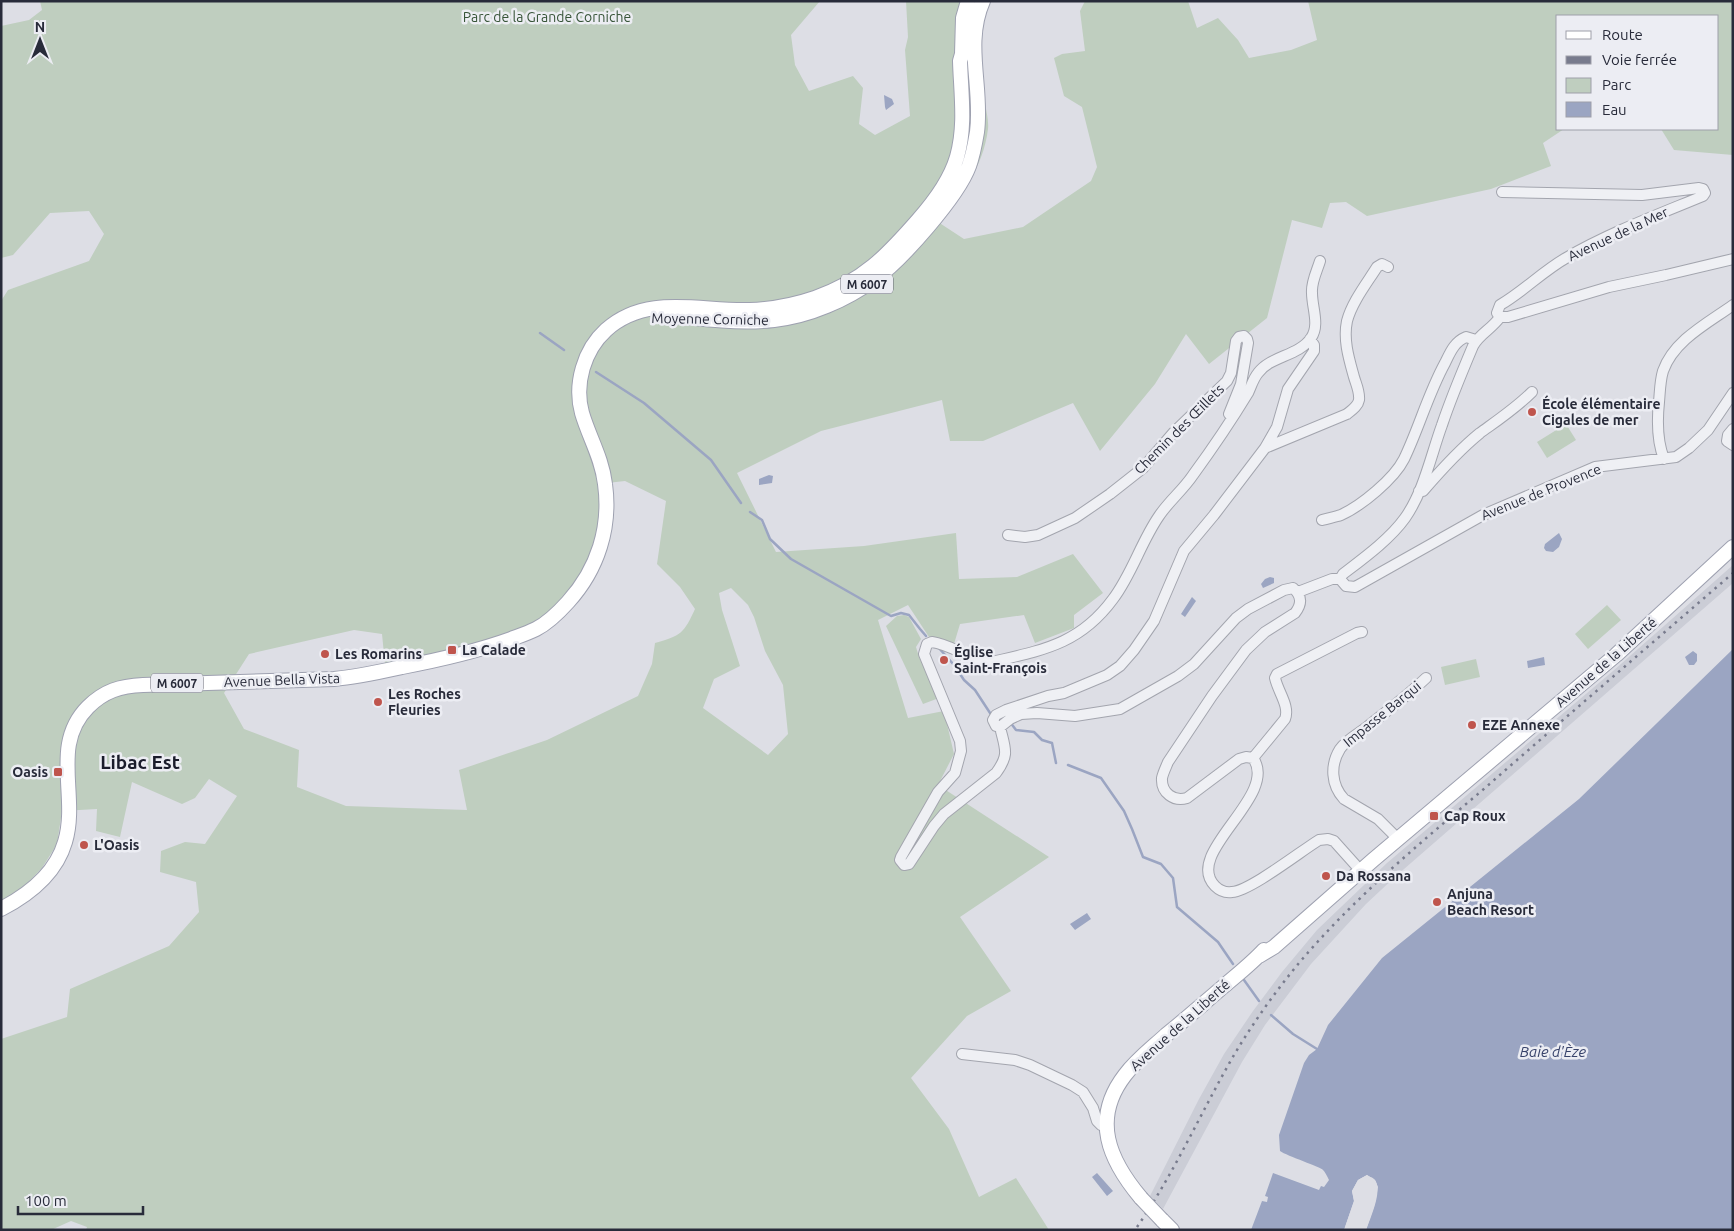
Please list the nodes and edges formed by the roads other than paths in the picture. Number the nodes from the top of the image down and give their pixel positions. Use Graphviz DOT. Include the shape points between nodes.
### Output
graph roads {
  1 [pos="968,1"];
  2 [pos="983,1"];
  3 [pos="962,54"];
  4 [pos="977,102"];
  5 [pos="1502,192"];
  6 [pos="934,202"];
  7 [pos="1733,259"];
  8 [pos="1320,260"];
  9 [pos="1388,268"];
  10 [pos="1733,304"];
  11 [pos="1500,317"];
  12 [pos="1477,338"];
  13 [pos="1310,339"];
  14 [pos="581,382"];
  15 [pos="1532,392"];
  16 [pos="1733,393"];
  17 [pos="1231,420"];
  18 [pos="1733,429"];
  19 [pos="1733,445"];
  20 [pos="1265,448"];
  21 [pos="1663,456"];
  22 [pos="1419,491"];
  23 [pos="1322,520"];
  24 [pos="1008,535"];
  25 [pos="1733,547"];
  26 [pos="1340,579"];
  27 [pos="1298,592"];
  28 [pos="1362,632"];
  29 [pos="504,641"];
  30 [pos="1426,678"];
  31 [pos="1000,728"];
  32 [pos="1253,758"];
  33 [pos="1398,839"];
  34 [pos="1360,870"];
  35 [pos="1,909"];
  36 [pos="962,1054"];
  37 [pos="1106,1126"];
  38 [pos="1167,1225"];
  1 -- 3 [label="main road, Moyenne Corniche / M 6007" via="963,18"];
  2 -- 4 [label="main road, Moyenne Corniche / M 6007" via="974,41"];
  3 -- 4 [label="main road" via="972,95"];
  3 -- 6 [label="main road, Moyenne Corniche / M 6007" via="960,146 948,179"];
  4 -- 6 [label="main road" via="959,168 944,193"];
  4 -- 14 [label="main road, Moyenne Corniche / M 6007" via="977,131 968,167 959,184 925,229 876,279 842,299 790,318 749,322 668,316 642,318 607,338 596,350"];
  5 -- 11 [label="street, Avenue de la Mer" via="1642,195 1699,188 1705,193 1565,258 1500,304 1497,313"];
  6 -- 14 [label="main road, Moyenne Corniche / M 6007" via="871,268 836,290 787,307 746,310 662,307 633,312 596,340 586,358"];
  7 -- 11 [label="street" via="1608,287"];
  8 -- 13 [label="street" via="1313,284 1315,317"];
  9 -- 20 [label="street" via="1382,264 1377,267 1350,311 1347,322 1348,355 1359,402 1347,414"];
  10 -- 21 [label="street" via="1683,341 1664,370 1658,413"];
  11 -- 12 [label="street"];
  12 -- 22 [label="street, Avenue de Provence" via="1448,406"];
  12 -- 23 [label="street" via="1466,337 1455,344 1429,393 1396,471 1356,506"];
  13 -- 17 [label="street" via="1258,373"];
  13 -- 20 [label="street" via="1314,351 1288,389 1277,427"];
  14 -- 29 [label="main road, Moyenne Corniche / M 6007" via="580,407 600,462 606,491 606,521 598,554 582,586 558,612 536,629"];
  15 -- 22 [label="street" via="1448,463 1424,491"];
  16 -- 21 [label="street, Avenue de Provence" via="1708,430 1689,448 1676,457"];
  17 -- 24 [label="street, Chemin des Œillets" via="1230,411 1240,384 1248,343 1244,336 1236,341 1227,381 1174,432 1143,468 1075,518 1038,535"];
  17 -- 31 [label="street" via="1192,477 1158,516 1114,599 1091,624 1048,649 992,662 984,662 941,643 927,644 924,654 960,741 961,751 955,773 938,792 901,857 904,865 909,864 944,814 1002,765 1006,748"];
  18 -- 19 [label="street" via="1727,441"];
  20 -- 31 [label="street" via="1184,551 1154,621 1120,666 1108,675 1064,693 996,715 993,720"];
  21 -- 26 [label="street, Avenue de Provence" via="1595,467 1482,515 1355,587 1346,586"];
  22 -- 26 [label="street, Avenue de Provence" via="1404,520"];
  25 -- 33 [label="main road, Avenue de la Liberté" via="1616,655"];
  26 -- 27 [label="street, Avenue de Provence"];
  27 -- 31 [label="street, Avenue de Provence" via="1293,588 1284,590 1248,609 1194,664 1120,709 1075,716 1021,714"];
  27 -- 32 [label="street" via="1300,608 1254,641 1212,696 1168,762 1162,778 1164,786 1174,799 1187,798 1239,759"];
  28 -- 32 [label="street" via="1277,674 1274,678 1288,714"];
  29 -- 35 [label="main road, Avenue Bella Vista / M 6007" via="461,655 352,677 143,685 108,691 84,711 70,735 67,755 68,829 61,852 44,878 18,900"];
  30 -- 33 [label="street, Impasse Barqui" via="1341,747 1333,766 1333,778 1340,795 1378,819"];
  32 -- 34 [label="street" via="1258,772 1255,786 1210,857 1208,876 1213,884 1220,890 1231,892 1246,888 1319,840 1328,839 1334,841"];
  33 -- 34 [label="main road, Avenue de la Liberté"];
  34 -- 37 [label="main road, Avenue de la Liberté" via="1274,947 1259,956 1140,1058 1114,1094"];
  36 -- 37 [label="street" via="1015,1060 1072,1085 1083,1092 1093,1108 1096,1121"];
  37 -- 38 [label="main road, Avenue de la Liberté, bridge" via="1117,1165 1141,1198"];
}
